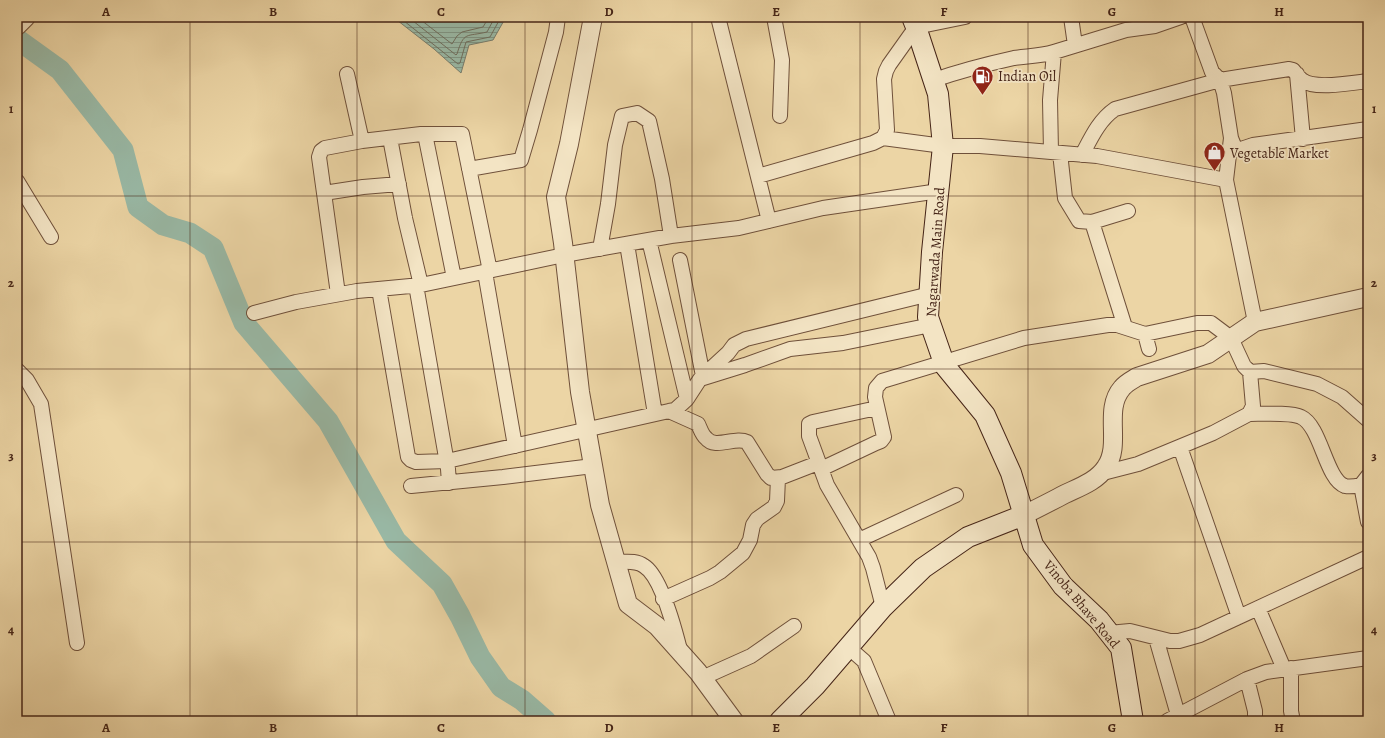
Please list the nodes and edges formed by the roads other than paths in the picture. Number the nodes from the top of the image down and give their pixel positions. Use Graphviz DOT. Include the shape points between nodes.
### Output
graph roads {
  1 [pos="26,17"];
  2 [pos="558,17"];
  3 [pos="593,17"];
  4 [pos="718,17"];
  5 [pos="774,17"];
  6 [pos="965,17"];
  7 [pos="1071,17"];
  8 [pos="1181,17"];
  9 [pos="1192,17"];
  10 [pos="914,22"];
  11 [pos="17,26"];
  12 [pos="1075,45"];
  13 [pos="1054,52"];
  14 [pos="346,74"];
  15 [pos="1297,74"];
  16 [pos="934,80"];
  17 [pos="1220,80"];
  18 [pos="1368,81"];
  19 [pos="780,116"];
  20 [pos="1368,129"];
  21 [pos="426,134"];
  22 [pos="390,138"];
  23 [pos="883,138"];
  24 [pos="1231,138"];
  25 [pos="1303,139"];
  26 [pos="362,141"];
  27 [pos="943,146"];
  28 [pos="1056,152"];
  29 [pos="1082,155"];
  30 [pos="469,169"];
  31 [pos="758,176"];
  32 [pos="1226,180"];
  33 [pos="17,181"];
  34 [pos="399,184"];
  35 [pos="939,191"];
  36 [pos="324,193"];
  37 [pos="1128,211"];
  38 [pos="769,220"];
  39 [pos="1092,222"];
  40 [pos="671,236"];
  41 [pos="51,237"];
  42 [pos="649,240"];
  43 [pos="627,244"];
  44 [pos="600,249"];
  45 [pos="564,255"];
  46 [pos="680,260"];
  47 [pos="487,271"];
  48 [pos="454,278"];
  49 [pos="419,285"];
  50 [pos="379,289"];
  51 [pos="338,294"];
  52 [pos="930,294"];
  53 [pos="1368,296"];
  54 [pos="254,313"];
  55 [pos="1255,322"];
  56 [pos="931,325"];
  57 [pos="1125,327"];
  58 [pos="1145,334"];
  59 [pos="1231,338"];
  60 [pos="1149,349"];
  61 [pos="943,362"];
  62 [pos="17,370"];
  63 [pos="1250,372"];
  64 [pos="702,378"];
  65 [pos="686,399"];
  66 [pos="878,408"];
  67 [pos="662,413"];
  68 [pos="1249,414"];
  69 [pos="1368,420"];
  70 [pos="586,429"];
  71 [pos="515,446"];
  72 [pos="1180,447"];
  73 [pos="447,460"];
  74 [pos="593,466"];
  75 [pos="820,466"];
  76 [pos="1099,474"];
  77 [pos="778,478"];
  78 [pos="1364,480"];
  79 [pos="449,482"];
  80 [pos="411,486"];
  81 [pos="956,495"];
  82 [pos="1024,515"];
  83 [pos="1368,522"];
  84 [pos="859,540"];
  85 [pos="1368,557"];
  86 [pos="616,562"];
  87 [pos="663,599"];
  88 [pos="883,607"];
  89 [pos="1258,608"];
  90 [pos="1239,618"];
  91 [pos="794,626"];
  92 [pos="1109,633"];
  93 [pos="1156,638"];
  94 [pos="77,643"];
  95 [pos="848,647"];
  96 [pos="680,653"];
  97 [pos="1368,658"];
  98 [pos="1288,669"];
  99 [pos="702,678"];
  100 [pos="1247,679"];
  101 [pos="1172,718"];
  102 [pos="734,721"];
  103 [pos="780,721"];
  104 [pos="889,721"];
  105 [pos="1133,721"];
  106 [pos="1255,721"];
  107 [pos="1293,721"];
  1 -- 11 [label="street"];
  2 -- 30 [label="street" via="521,160"];
  3 -- 45 [label="street" via="556,197"];
  4 -- 31 [label="street"];
  5 -- 19 [label="street" via="782,60"];
  6 -- 10 [label="street"];
  7 -- 12 [label="street"];
  8 -- 12 [label="street" via="1155,26 1126,30"];
  9 -- 17 [label="street" via="1212,72"];
  10 -- 16 [label="main road, Nagarwada Main Road"];
  10 -- 23 [label="street" via="884,79 887,130"];
  12 -- 13 [label="street"];
  13 -- 16 [label="street" via="963,70"];
  13 -- 28 [label="street" via="1050,100"];
  14 -- 26 [label="street"];
  15 -- 17 [label="street" via="1289,69"];
  15 -- 18 [label="street" via="1302,80 1313,84"];
  15 -- 25 [label="street"];
  16 -- 27 [label="main road, Nagarwada Main Road" via="938,94"];
  17 -- 24 [label="street"];
  17 -- 29 [label="street" via="1115,109 1100,122"];
  20 -- 25 [label="street"];
  21 -- 22 [label="street"];
  21 -- 30 [label="street" via="462,134"];
  21 -- 48 [label="street"];
  22 -- 26 [label="street"];
  22 -- 34 [label="street"];
  23 -- 27 [label="street"];
  23 -- 31 [label="street"];
  24 -- 25 [label="street" via="1238,150 1253,145"];
  24 -- 32 [label="street"];
  26 -- 36 [label="street" via="321,151 319,157"];
  27 -- 28 [label="street"];
  27 -- 35 [label="main road, Nagarwada Main Road"];
  28 -- 29 [label="street"];
  28 -- 39 [label="street" via="1065,198 1079,221"];
  29 -- 32 [label="street"];
  30 -- 47 [label="street"];
  31 -- 38 [label="street"];
  32 -- 55 [label="street"];
  33 -- 41 [label="street"];
  34 -- 36 [label="street"];
  34 -- 49 [label="street"];
  35 -- 38 [label="street" via="823,208"];
  35 -- 52 [label="main road, Nagarwada Main Road"];
  36 -- 51 [label="street"];
  37 -- 39 [label="street"];
  38 -- 40 [label="street" via="739,228"];
  39 -- 57 [label="street"];
  40 -- 42 [label="street"];
  40 -- 44 [label="street" via="649,121 637,113 622,116 615,145"];
  42 -- 43 [label="street"];
  42 -- 65 [label="street"];
  43 -- 44 [label="street"];
  43 -- 67 [label="street"];
  44 -- 45 [label="street"];
  45 -- 47 [label="street"];
  45 -- 70 [label="street"];
  46 -- 64 [label="street"];
  47 -- 48 [label="street"];
  47 -- 71 [label="street"];
  48 -- 49 [label="street"];
  49 -- 50 [label="street"];
  49 -- 73 [label="street"];
  50 -- 51 [label="street"];
  50 -- 73 [label="street" via="408,457 416,462"];
  51 -- 54 [label="street"];
  52 -- 56 [label="main road, Nagarwada Main Road" via="928,317"];
  52 -- 64 [label="street" via="746,339 734,345"];
  53 -- 55 [label="street"];
  55 -- 59 [label="street"];
  56 -- 61 [label="main road, Nagarwada Main Road"];
  56 -- 64 [label="street" via="843,343 790,348"];
  57 -- 58 [label="street"];
  57 -- 61 [label="street" via="1108,325 1024,338"];
  58 -- 59 [label="street" via="1197,323 1211,323"];
  58 -- 60 [label="street"];
  59 -- 63 [label="street" via="1244,366"];
  59 -- 76 [label="street" via="1208,354 1137,377 1123,387 1114,406 1113,453 1106,468"];
  61 -- 66 [label="street" via="882,381 876,388"];
  61 -- 82 [label="main road, Nagarwada Main Road" via="985,415 1011,473"];
  62 -- 94 [label="street" via="27,380 41,404"];
  63 -- 68 [label="street" via="1253,406"];
  63 -- 69 [label="street" via="1264,371 1317,384 1342,396"];
  64 -- 65 [label="street"];
  65 -- 67 [label="street" via="675,410"];
  66 -- 75 [label="street" via="884,437 881,441"];
  66 -- 75 [label="street" via="809,424 808,436"];
  67 -- 70 [label="street"];
  67 -- 77 [label="street" via="698,424 709,442 747,442 767,474 771,478"];
  68 -- 72 [label="street"];
  68 -- 78 [label="street" via="1301,417 1310,424 1325,459 1338,480 1344,485 1351,486"];
  70 -- 71 [label="street"];
  70 -- 74 [label="street"];
  71 -- 73 [label="street"];
  72 -- 76 [label="street" via="1138,464"];
  72 -- 90 [label="street"];
  73 -- 79 [label="street"];
  74 -- 79 [label="street"];
  74 -- 86 [label="street" via="600,505"];
  75 -- 77 [label="street"];
  75 -- 84 [label="street" via="827,485"];
  76 -- 82 [label="street" via="1090,482"];
  77 -- 87 [label="street" via="777,501 774,507 753,525 750,540 743,553 710,578"];
  78 -- 83 [label="street"];
  79 -- 80 [label="street"];
  81 -- 84 [label="street"];
  82 -- 88 [label="main road" via="968,537 923,568"];
  82 -- 92 [label="main road, Vinoba Bhave Road" via="1033,545 1063,586"];
  84 -- 88 [label="street" via="873,568"];
  85 -- 89 [label="street"];
  86 -- 87 [label="street" via="633,562 644,566 654,575"];
  86 -- 96 [label="street" via="628,604 657,626"];
  87 -- 96 [label="street"];
  88 -- 95 [label="main road"];
  89 -- 90 [label="street"];
  89 -- 98 [label="street"];
  90 -- 93 [label="street" via="1200,635 1170,641"];
  91 -- 99 [label="street" via="751,656"];
  92 -- 93 [label="street" via="1130,631"];
  92 -- 105 [label="main road, Vinoba Bhave Road" via="1121,648"];
  93 -- 101 [label="street"];
  95 -- 103 [label="main road" via="816,686"];
  95 -- 104 [label="street" via="864,661"];
  96 -- 99 [label="street"];
  97 -- 98 [label="street"];
  98 -- 100 [label="street" via="1266,672"];
  98 -- 107 [label="street"];
  99 -- 102 [label="street"];
  100 -- 101 [label="street"];
  100 -- 106 [label="street" via="1256,711"];
}
